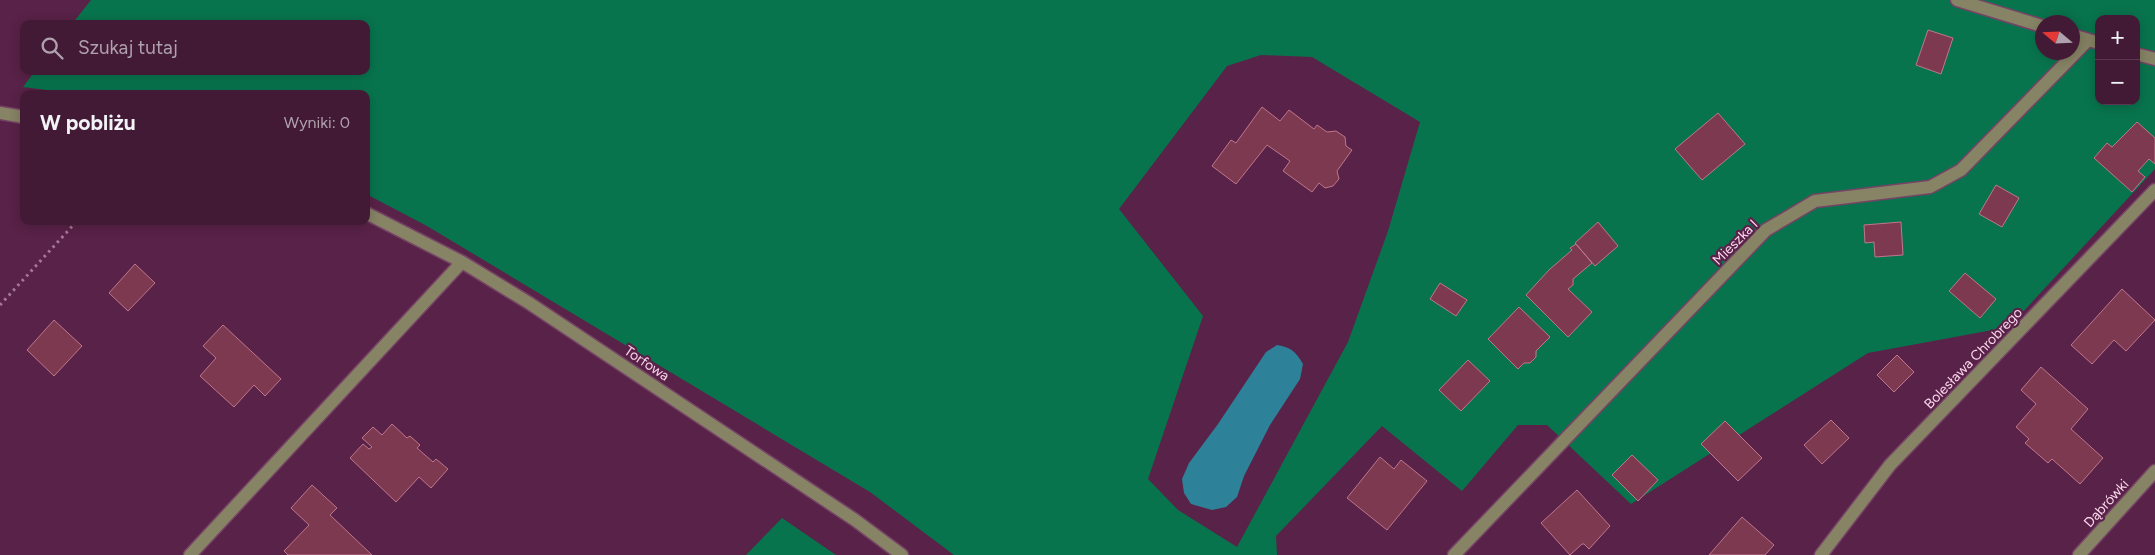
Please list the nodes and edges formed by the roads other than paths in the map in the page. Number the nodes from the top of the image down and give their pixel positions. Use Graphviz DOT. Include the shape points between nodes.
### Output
graph roads {
  1 [pos="1957,0"];
  2 [pos="2035,24"];
  3 [pos="2080,37"];
  4 [pos="2093,41"];
  5 [pos="2140,55"];
  6 [pos="2155,59"];
  7 [pos="0,113"];
  8 [pos="20,116"];
  9 [pos="2155,190"];
  10 [pos="370,215"];
  11 [pos="462,262"];
  12 [pos="2155,471"];
  13 [pos="190,555"];
  14 [pos="902,555"];
  15 [pos="1454,555"];
  16 [pos="1821,555"];
  17 [pos="2079,555"];
  1 -- 2 [label="street"];
  3 -- 4 [label="street"];
  4 -- 15 [label="street, Mieszka I" via="1960,170 1930,187 1815,201 1766,230"];
  5 -- 6 [label="street"];
  7 -- 8 [label="street"];
  9 -- 16 [label="street, Bolesława Chrobrego" via="1890,465"];
  10 -- 11 [label="street, Torfowa"];
  11 -- 13 [label="street"];
  11 -- 14 [label="street, Torfowa" via="529,302"];
  12 -- 17 [label="street, Dąbrówki"];
}
